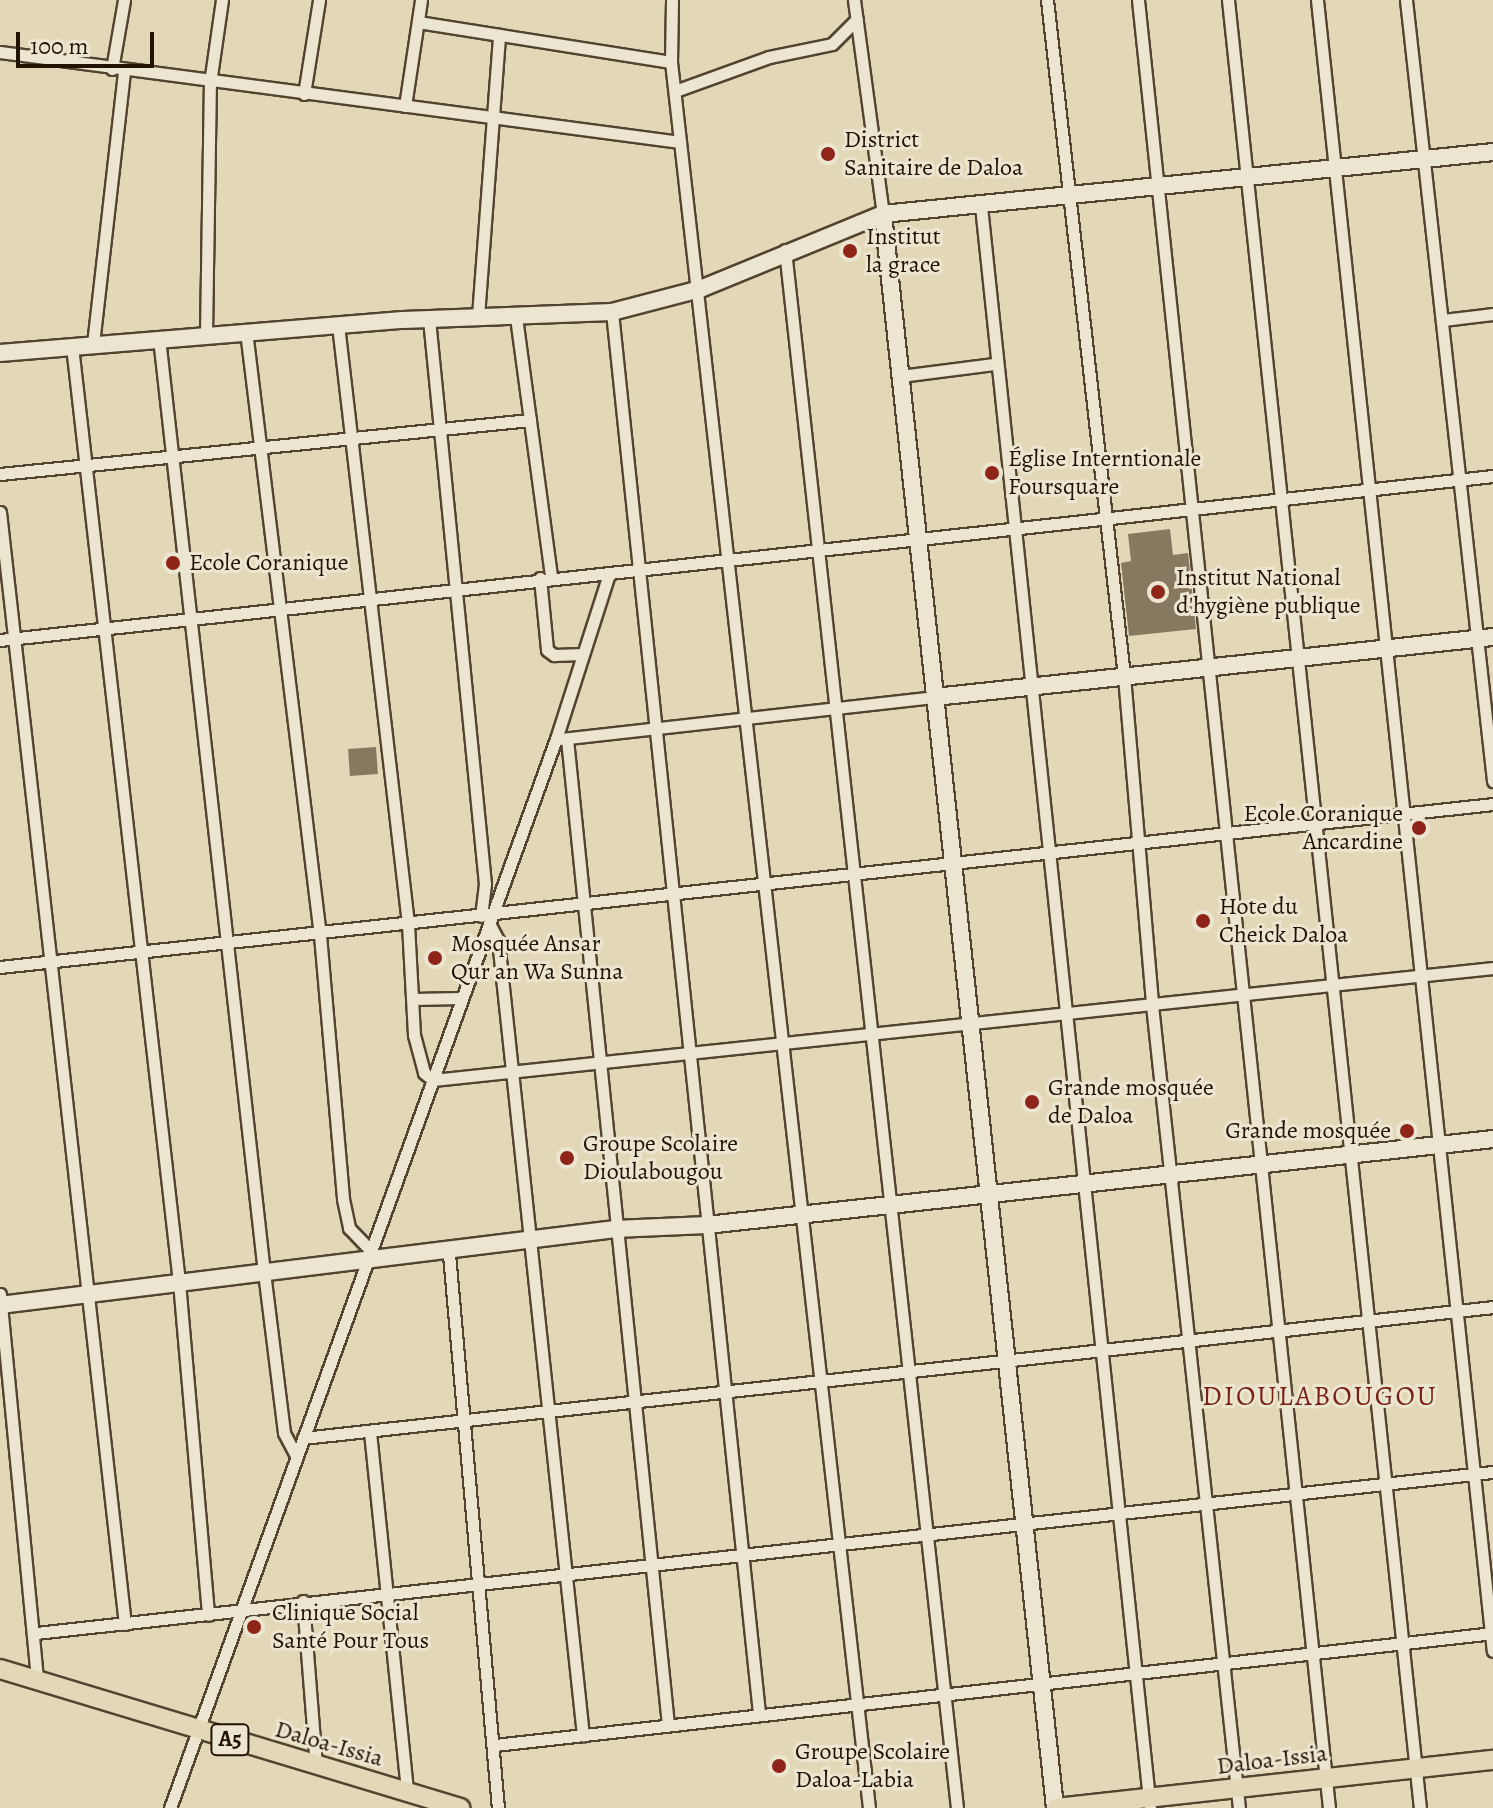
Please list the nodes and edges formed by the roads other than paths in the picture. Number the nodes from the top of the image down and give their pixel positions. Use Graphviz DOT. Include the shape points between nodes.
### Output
graph roads {
  1 [pos="124,0"];
  2 [pos="222,0"];
  3 [pos="319,0"];
  4 [pos="421,0"];
  5 [pos="672,0"];
  6 [pos="854,0"];
  7 [pos="1047,0"];
  8 [pos="1138,0"];
  9 [pos="1228,0"];
  10 [pos="1317,0"];
  11 [pos="1406,0"];
  12 [pos="857,19"];
  13 [pos="418,22"];
  14 [pos="499,35"];
  15 [pos="0,52"];
  16 [pos="671,62"];
  17 [pos="118,70"];
  18 [pos="210,83"];
  19 [pos="675,91"];
  20 [pos="304,94"];
  21 [pos="405,106"];
  22 [pos="497,118"];
  23 [pos="680,142"];
  24 [pos="1493,152"];
  25 [pos="1423,159"];
  26 [pos="1336,168"];
  27 [pos="1246,179"];
  28 [pos="1158,188"];
  29 [pos="1069,196"];
  30 [pos="981,206"];
  31 [pos="883,214"];
  32 [pos="785,249"];
  33 [pos="700,289"];
  34 [pos="612,312"];
  35 [pos="1493,314"];
  36 [pos="478,316"];
  37 [pos="516,317"];
  38 [pos="429,319"];
  39 [pos="1443,320"];
  40 [pos="338,325"];
  41 [pos="246,331"];
  42 [pos="206,334"];
  43 [pos="159,338"];
  44 [pos="93,344"];
  45 [pos="72,346"];
  46 [pos="0,353"];
  47 [pos="994,364"];
  48 [pos="900,376"];
  49 [pos="530,420"];
  50 [pos="440,428"];
  51 [pos="351,435"];
  52 [pos="260,445"];
  53 [pos="172,455"];
  54 [pos="84,465"];
  55 [pos="0,474"];
  56 [pos="1493,476"];
  57 [pos="1461,480"];
  58 [pos="1371,489"];
  59 [pos="1280,500"];
  60 [pos="1195,510"];
  61 [pos="0,512"];
  62 [pos="1107,518"];
  63 [pos="1012,528"];
  64 [pos="918,538"];
  65 [pos="819,548"];
  66 [pos="729,559"];
  67 [pos="636,571"];
  68 [pos="609,574"];
  69 [pos="545,578"];
  70 [pos="458,587"];
  71 [pos="368,597"];
  72 [pos="280,606"];
  73 [pos="190,616"];
  74 [pos="101,629"];
  75 [pos="16,638"];
  76 [pos="1486,638"];
  77 [pos="0,640"];
  78 [pos="1389,647"];
  79 [pos="583,654"];
  80 [pos="1299,658"];
  81 [pos="1212,665"];
  82 [pos="1124,676"];
  83 [pos="1032,686"];
  84 [pos="935,697"];
  85 [pos="838,707"];
  86 [pos="748,719"];
  87 [pos="651,732"];
  88 [pos="561,739"];
  89 [pos="1493,781"];
  90 [pos="1493,804"];
  91 [pos="1405,814"];
  92 [pos="1316,825"];
  93 [pos="1227,834"];
  94 [pos="1139,842"];
  95 [pos="1051,853"];
  96 [pos="955,864"];
  97 [pos="853,875"];
  98 [pos="768,882"];
  99 [pos="670,891"];
  100 [pos="580,903"];
  101 [pos="487,918"];
  102 [pos="408,924"];
  103 [pos="320,935"];
  104 [pos="227,941"];
  105 [pos="139,950"];
  106 [pos="47,961"];
  107 [pos="0,967"];
  108 [pos="1493,968"];
  109 [pos="1420,976"];
  110 [pos="1333,985"];
  111 [pos="1242,995"];
  112 [pos="461,998"];
  113 [pos="413,999"];
  114 [pos="1152,1005"];
  115 [pos="1065,1015"];
  116 [pos="969,1024"];
  117 [pos="872,1036"];
  118 [pos="783,1045"];
  119 [pos="687,1054"];
  120 [pos="597,1064"];
  121 [pos="509,1075"];
  122 [pos="433,1080"];
  123 [pos="1493,1139"];
  124 [pos="1438,1144"];
  125 [pos="1348,1156"];
  126 [pos="1260,1165"];
  127 [pos="1172,1172"];
  128 [pos="1080,1183"];
  129 [pos="987,1193"];
  130 [pos="888,1202"];
  131 [pos="800,1214"];
  132 [pos="707,1225"];
  133 [pos="615,1229"];
  134 [pos="530,1241"];
  135 [pos="449,1254"];
  136 [pos="368,1256"];
  137 [pos="264,1272"];
  138 [pos="179,1282"];
  139 [pos="89,1291"];
  140 [pos="0,1301"];
  141 [pos="1493,1307"];
  142 [pos="1455,1311"];
  143 [pos="1368,1322"];
  144 [pos="1277,1332"];
  145 [pos="1187,1342"];
  146 [pos="1099,1351"];
  147 [pos="1005,1361"];
  148 [pos="909,1372"];
  149 [pos="820,1381"];
  150 [pos="725,1393"];
  151 [pos="635,1402"];
  152 [pos="547,1412"];
  153 [pos="459,1422"];
  154 [pos="370,1432"];
  155 [pos="303,1438"];
  156 [pos="296,1456"];
  157 [pos="1493,1472"];
  158 [pos="1472,1474"];
  159 [pos="1384,1483"];
  160 [pos="1294,1492"];
  161 [pos="1204,1503"];
  162 [pos="1118,1511"];
  163 [pos="1023,1522"];
  164 [pos="925,1534"];
  165 [pos="838,1542"];
  166 [pos="741,1553"];
  167 [pos="652,1562"];
  168 [pos="563,1572"];
  169 [pos="475,1582"];
  170 [pos="391,1592"];
  171 [pos="303,1601"];
  172 [pos="241,1612"];
  173 [pos="208,1615"];
  174 [pos="125,1624"];
  175 [pos="36,1633"];
  176 [pos="1492,1634"];
  177 [pos="1402,1643"];
  178 [pos="1493,1651"];
  179 [pos="1311,1655"];
  180 [pos="1220,1662"];
  181 [pos="0,1669"];
  182 [pos="1134,1673"];
  183 [pos="37,1680"];
  184 [pos="1040,1686"];
  185 [pos="942,1696"];
  186 [pos="857,1706"];
  187 [pos="759,1714"];
  188 [pos="668,1724"];
  189 [pos="198,1731"];
  190 [pos="583,1735"];
  191 [pos="495,1745"];
  192 [pos="1493,1760"];
  193 [pos="316,1766"];
  194 [pos="1416,1768"];
  195 [pos="1326,1778"];
  196 [pos="407,1792"];
  197 [pos="1238,1798"];
  198 [pos="1149,1803"];
  199 [pos="438,1805"];
  200 [pos="170,1808"];
  201 [pos="461,1808"];
  202 [pos="498,1808"];
  203 [pos="869,1808"];
  204 [pos="957,1808"];
  205 [pos="1055,1808"];
  206 [pos="1329,1808"];
  207 [pos="1420,1808"];
  1 -- 17 [label="street"];
  2 -- 18 [label="street"];
  3 -- 20 [label="street"];
  4 -- 13 [label="street"];
  5 -- 16 [label="street"];
  6 -- 12 [label="street"];
  7 -- 29 [label="street"];
  8 -- 28 [label="street"];
  9 -- 27 [label="street"];
  10 -- 26 [label="street"];
  11 -- 25 [label="street"];
  12 -- 19 [label="street" via="832,44 769,57"];
  12 -- 31 [label="street"];
  13 -- 14 [label="street"];
  13 -- 21 [label="street"];
  14 -- 16 [label="street"];
  14 -- 22 [label="street"];
  15 -- 17 [label="street"];
  16 -- 19 [label="street"];
  17 -- 18 [label="street"];
  17 -- 44 [label="street"];
  18 -- 20 [label="street"];
  18 -- 42 [label="street"];
  19 -- 23 [label="street"];
  20 -- 21 [label="street"];
  21 -- 22 [label="street"];
  22 -- 23 [label="street"];
  22 -- 36 [label="street"];
  23 -- 33 [label="street"];
  24 -- 25 [label="street"];
  25 -- 26 [label="street"];
  25 -- 39 [label="street"];
  26 -- 27 [label="street"];
  26 -- 58 [label="street"];
  27 -- 28 [label="street"];
  27 -- 59 [label="street"];
  28 -- 29 [label="street"];
  28 -- 60 [label="street"];
  29 -- 30 [label="street"];
  29 -- 62 [label="street"];
  30 -- 31 [label="street"];
  30 -- 47 [label="street"];
  31 -- 32 [label="street"];
  31 -- 48 [label="street"];
  32 -- 33 [label="street"];
  32 -- 65 [label="street"];
  33 -- 34 [label="street"];
  33 -- 66 [label="street"];
  34 -- 37 [label="street"];
  34 -- 67 [label="street"];
  35 -- 39 [label="street"];
  36 -- 37 [label="street"];
  36 -- 38 [label="street"];
  37 -- 49 [label="street"];
  38 -- 40 [label="street"];
  38 -- 50 [label="street"];
  39 -- 57 [label="street"];
  40 -- 41 [label="street"];
  40 -- 51 [label="street"];
  41 -- 42 [label="street"];
  41 -- 52 [label="street"];
  42 -- 43 [label="street"];
  43 -- 44 [label="street"];
  43 -- 53 [label="street"];
  44 -- 45 [label="street"];
  45 -- 46 [label="street"];
  45 -- 54 [label="street"];
  47 -- 48 [label="street"];
  47 -- 63 [label="street"];
  48 -- 64 [label="street"];
  49 -- 50 [label="street"];
  49 -- 69 [label="street"];
  50 -- 51 [label="street"];
  50 -- 70 [label="street"];
  51 -- 52 [label="street"];
  51 -- 71 [label="street"];
  52 -- 53 [label="street"];
  52 -- 72 [label="street"];
  53 -- 54 [label="street"];
  53 -- 73 [label="street"];
  54 -- 55 [label="street"];
  54 -- 74 [label="street"];
  56 -- 57 [label="street"];
  57 -- 58 [label="street"];
  57 -- 76 [label="street"];
  58 -- 59 [label="street"];
  58 -- 78 [label="street"];
  59 -- 60 [label="street"];
  59 -- 80 [label="street"];
  60 -- 62 [label="street"];
  60 -- 81 [label="street"];
  61 -- 75 [label="street"];
  62 -- 63 [label="street"];
  62 -- 82 [label="street"];
  63 -- 64 [label="street"];
  63 -- 83 [label="street"];
  64 -- 65 [label="street"];
  64 -- 84 [label="street"];
  65 -- 66 [label="street"];
  65 -- 85 [label="street"];
  66 -- 67 [label="street"];
  66 -- 86 [label="street"];
  67 -- 68 [label="street"];
  67 -- 87 [label="street"];
  68 -- 69 [label="street"];
  68 -- 79 [label="street"];
  69 -- 70 [label="street"];
  69 -- 79 [label="street" via="547,650 554,655"];
  70 -- 71 [label="street"];
  70 -- 101 [label="street"];
  71 -- 72 [label="street"];
  71 -- 102 [label="street"];
  72 -- 73 [label="street"];
  72 -- 103 [label="street"];
  73 -- 74 [label="street"];
  73 -- 104 [label="street"];
  74 -- 75 [label="street"];
  74 -- 105 [label="street"];
  75 -- 77 [label="street"];
  75 -- 106 [label="street"];
  76 -- 78 [label="street"];
  76 -- 89 [label="street"];
  78 -- 80 [label="street"];
  78 -- 91 [label="street"];
  79 -- 88 [label="street"];
  80 -- 81 [label="street"];
  80 -- 92 [label="street"];
  81 -- 82 [label="street"];
  81 -- 93 [label="street"];
  82 -- 83 [label="street"];
  82 -- 94 [label="street"];
  83 -- 84 [label="street"];
  83 -- 95 [label="street"];
  84 -- 85 [label="street"];
  84 -- 96 [label="street"];
  85 -- 86 [label="street"];
  85 -- 97 [label="street"];
  86 -- 87 [label="street"];
  86 -- 98 [label="street"];
  87 -- 88 [label="street"];
  87 -- 99 [label="street"];
  88 -- 100 [label="street"];
  88 -- 101 [label="street"];
  90 -- 91 [label="street"];
  91 -- 92 [label="street"];
  91 -- 109 [label="street"];
  92 -- 93 [label="street"];
  92 -- 110 [label="street"];
  93 -- 94 [label="street"];
  93 -- 111 [label="street"];
  94 -- 95 [label="street"];
  94 -- 114 [label="street"];
  95 -- 96 [label="street"];
  95 -- 115 [label="street"];
  96 -- 97 [label="street"];
  96 -- 116 [label="street"];
  97 -- 98 [label="street"];
  97 -- 117 [label="street"];
  98 -- 99 [label="street"];
  98 -- 118 [label="street"];
  99 -- 100 [label="street"];
  99 -- 119 [label="street"];
  100 -- 101 [label="street"];
  100 -- 120 [label="street"];
  101 -- 102 [label="street"];
  101 -- 112 [label="street"];
  101 -- 121 [label="street" via="498,940"];
  102 -- 103 [label="street"];
  102 -- 113 [label="street"];
  103 -- 104 [label="street"];
  103 -- 136 [label="street" via="343,1199 349,1228"];
  104 -- 105 [label="street"];
  104 -- 137 [label="street"];
  105 -- 106 [label="street"];
  105 -- 138 [label="street"];
  106 -- 107 [label="street"];
  106 -- 139 [label="street"];
  108 -- 109 [label="street"];
  109 -- 110 [label="street"];
  109 -- 124 [label="street"];
  110 -- 111 [label="street"];
  110 -- 125 [label="street"];
  111 -- 114 [label="street"];
  111 -- 126 [label="street"];
  112 -- 113 [label="street"];
  112 -- 122 [label="street"];
  113 -- 122 [label="street" via="420,1062"];
  114 -- 115 [label="street"];
  114 -- 127 [label="street"];
  115 -- 116 [label="street"];
  115 -- 128 [label="street"];
  116 -- 117 [label="street"];
  116 -- 129 [label="street"];
  117 -- 118 [label="street"];
  117 -- 130 [label="street"];
  118 -- 119 [label="street"];
  118 -- 131 [label="street"];
  119 -- 120 [label="street"];
  119 -- 132 [label="street"];
  120 -- 121 [label="street"];
  120 -- 133 [label="street"];
  121 -- 122 [label="street"];
  121 -- 134 [label="street"];
  122 -- 136 [label="street"];
  123 -- 124 [label="street"];
  124 -- 125 [label="street"];
  124 -- 142 [label="street"];
  125 -- 126 [label="street"];
  125 -- 143 [label="street"];
  126 -- 127 [label="street"];
  126 -- 144 [label="street"];
  127 -- 128 [label="street"];
  127 -- 145 [label="street"];
  128 -- 129 [label="street"];
  128 -- 146 [label="street"];
  129 -- 130 [label="street"];
  129 -- 147 [label="street"];
  130 -- 131 [label="street"];
  130 -- 148 [label="street"];
  131 -- 132 [label="street"];
  131 -- 149 [label="street"];
  132 -- 133 [label="street"];
  132 -- 150 [label="street"];
  133 -- 134 [label="street"];
  133 -- 151 [label="street"];
  134 -- 135 [label="street"];
  134 -- 152 [label="street"];
  135 -- 136 [label="street"];
  135 -- 153 [label="street"];
  136 -- 137 [label="street"];
  136 -- 155 [label="street"];
  137 -- 138 [label="street"];
  137 -- 156 [label="street" via="284,1433"];
  138 -- 139 [label="street"];
  138 -- 173 [label="street"];
  139 -- 140 [label="street"];
  139 -- 174 [label="street"];
  140 -- 175 [label="street"];
  141 -- 142 [label="street"];
  142 -- 143 [label="street"];
  142 -- 158 [label="street"];
  143 -- 144 [label="street"];
  143 -- 159 [label="street"];
  144 -- 145 [label="street"];
  144 -- 160 [label="street"];
  145 -- 146 [label="street"];
  145 -- 161 [label="street"];
  146 -- 147 [label="street"];
  146 -- 162 [label="street"];
  147 -- 148 [label="street"];
  147 -- 163 [label="street"];
  148 -- 149 [label="street"];
  148 -- 164 [label="street"];
  149 -- 150 [label="street"];
  149 -- 165 [label="street"];
  150 -- 151 [label="street"];
  150 -- 166 [label="street"];
  151 -- 152 [label="street"];
  151 -- 167 [label="street"];
  152 -- 153 [label="street"];
  152 -- 168 [label="street"];
  153 -- 154 [label="street"];
  153 -- 169 [label="street"];
  154 -- 155 [label="street"];
  154 -- 170 [label="street"];
  155 -- 156 [label="street"];
  156 -- 172 [label="street"];
  157 -- 158 [label="street"];
  158 -- 159 [label="street"];
  158 -- 176 [label="street"];
  159 -- 160 [label="street"];
  159 -- 177 [label="street"];
  160 -- 161 [label="street"];
  160 -- 179 [label="street"];
  161 -- 162 [label="street"];
  161 -- 180 [label="street"];
  162 -- 163 [label="street"];
  162 -- 182 [label="street"];
  163 -- 164 [label="street"];
  163 -- 184 [label="street"];
  164 -- 165 [label="street"];
  164 -- 185 [label="street"];
  165 -- 166 [label="street"];
  165 -- 186 [label="street"];
  166 -- 167 [label="street"];
  166 -- 187 [label="street"];
  167 -- 168 [label="street"];
  167 -- 188 [label="street"];
  168 -- 169 [label="street"];
  168 -- 190 [label="street"];
  169 -- 170 [label="street"];
  169 -- 191 [label="street"];
  170 -- 171 [label="street"];
  170 -- 196 [label="street"];
  171 -- 172 [label="street"];
  171 -- 193 [label="street"];
  172 -- 173 [label="street"];
  172 -- 189 [label="street"];
  173 -- 174 [label="street"];
  174 -- 175 [label="street"];
  175 -- 183 [label="street"];
  176 -- 177 [label="street"];
  176 -- 178 [label="street"];
  177 -- 179 [label="street"];
  177 -- 194 [label="street"];
  179 -- 180 [label="street"];
  179 -- 195 [label="street"];
  180 -- 182 [label="street"];
  180 -- 197 [label="street"];
  181 -- 183 [label="main road, Daloa-Issia / A5"];
  182 -- 184 [label="street"];
  182 -- 198 [label="street"];
  183 -- 189 [label="main road, Daloa-Issia / A5"];
  184 -- 185 [label="street"];
  184 -- 205 [label="street"];
  185 -- 186 [label="street"];
  185 -- 204 [label="street"];
  186 -- 187 [label="street"];
  186 -- 203 [label="street"];
  187 -- 188 [label="street"];
  188 -- 190 [label="street"];
  189 -- 193 [label="main road, Daloa-Issia / A5"];
  189 -- 200 [label="street"];
  190 -- 191 [label="street"];
  191 -- 202 [label="street"];
  192 -- 194 [label="main road, Daloa-Issia"];
  193 -- 196 [label="main road, Daloa-Issia / A5"];
  194 -- 195 [label="main road, Daloa-Issia"];
  194 -- 207 [label="street"];
  195 -- 197 [label="main road, Daloa-Issia"];
  195 -- 206 [label="street"];
  196 -- 199 [label="main road, Daloa-Issia / A5"];
  197 -- 198 [label="main road, Daloa-Issia"];
  198 -- 205 [label="main road, Daloa-Issia"];
  199 -- 201 [label="main road, Daloa-Issia / A5"];
}
